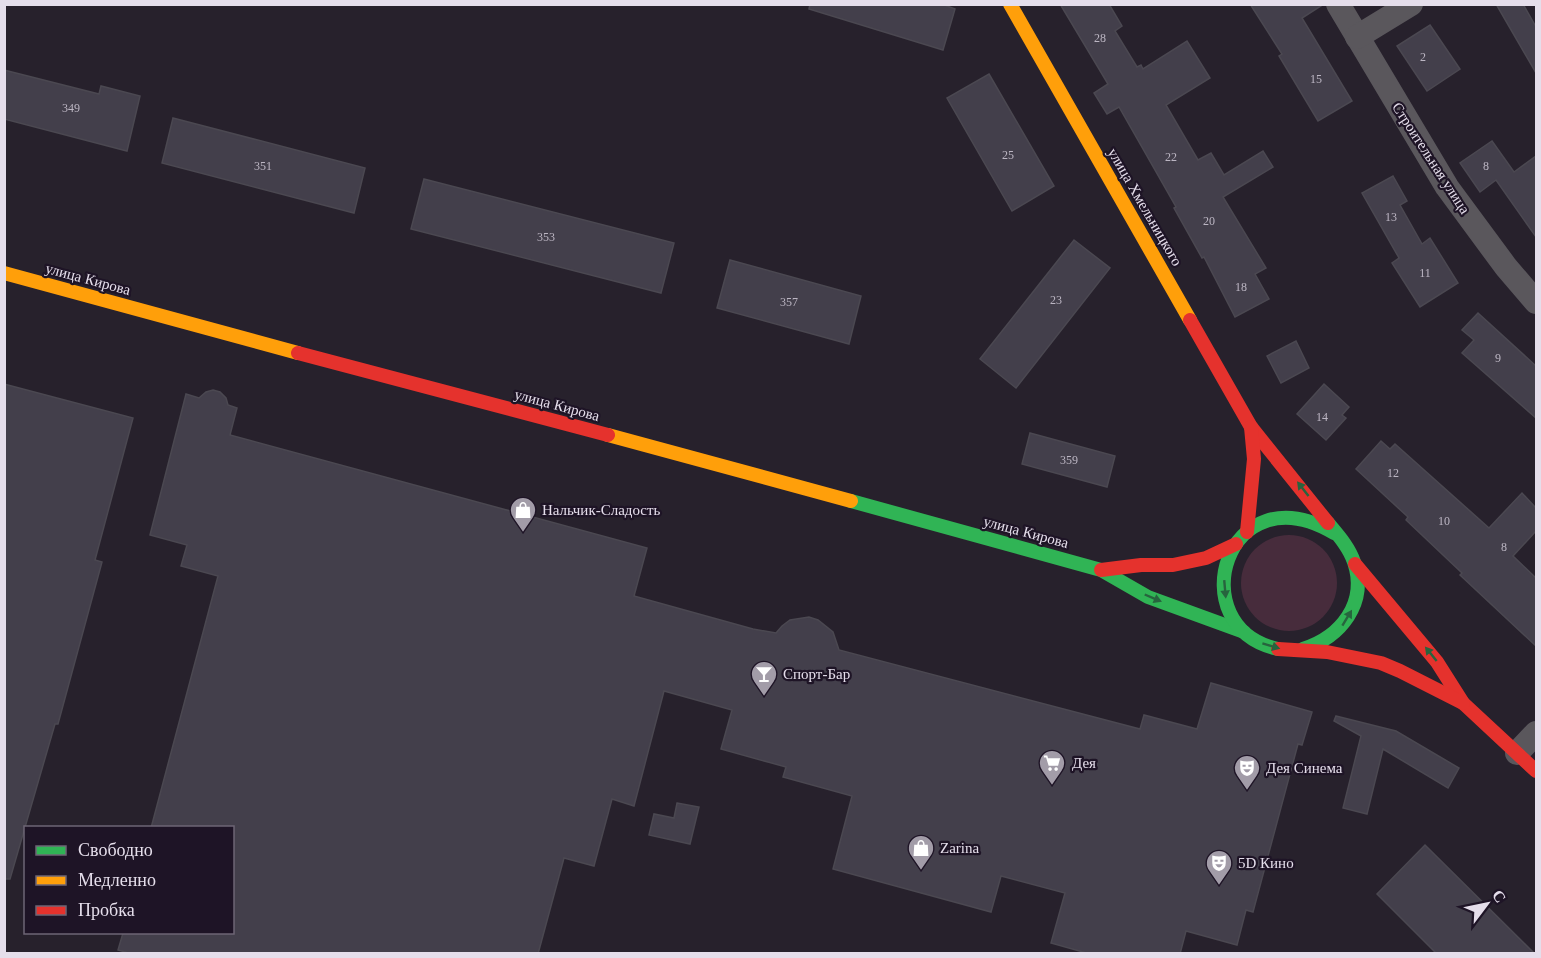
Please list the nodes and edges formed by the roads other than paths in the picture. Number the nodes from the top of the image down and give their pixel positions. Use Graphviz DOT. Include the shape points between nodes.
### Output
graph roads {
  1 [pos="1010,4"];
  2 [pos="1338,4"];
  3 [pos="1411,4"];
  4 [pos="1357,37"];
  5 [pos="4,273"];
  6 [pos="1536,302"];
  7 [pos="1251,427"];
  8 [pos="1247,532"];
  9 [pos="1338,536"];
  10 [pos="1236,544"];
  11 [pos="1355,564"];
  12 [pos="1101,570"];
  13 [pos="1244,632"];
  14 [pos="1303,650"];
  15 [pos="1463,703"];
  16 [pos="1536,733"];
  17 [pos="1517,753"];
  18 [pos="1536,771"];
  1 -- 7 [label="main road, улица Хмельницкого"];
  2 -- 4 [label="street, Строительная улица"];
  3 -- 4 [label="street"];
  4 -- 6 [label="street, Строительная улица" via="1447,187"];
  5 -- 12 [label="main road, улица Кирова"];
  7 -- 8 [label="main road" via="1254,459"];
  9 -- 7 [label="main road, one-way"];
  8 -- 9 [label="main road" via="1269,520 1293,516 1310,519"];
  8 -- 10 [label="main road"];
  9 -- 11 [label="main road"];
  10 -- 12 [label="main road" via="1206,558 1173,565"];
  10 -- 13 [label="main road, one-way" via="1228,557 1223,589 1233,619"];
  14 -- 11 [label="main road, one-way" via="1318,645 1343,625 1356,596"];
  15 -- 11 [label="main road, one-way" via="1437,662"];
  12 -- 13 [label="main road, one-way" via="1148,597"];
  13 -- 14 [label="main road, one-way" via="1271,648"];
  14 -- 15 [label="main road" via="1383,663"];
  15 -- 17 [label="main road"];
  16 -- 17 [label="street"];
  17 -- 18 [label="main road"];
}
